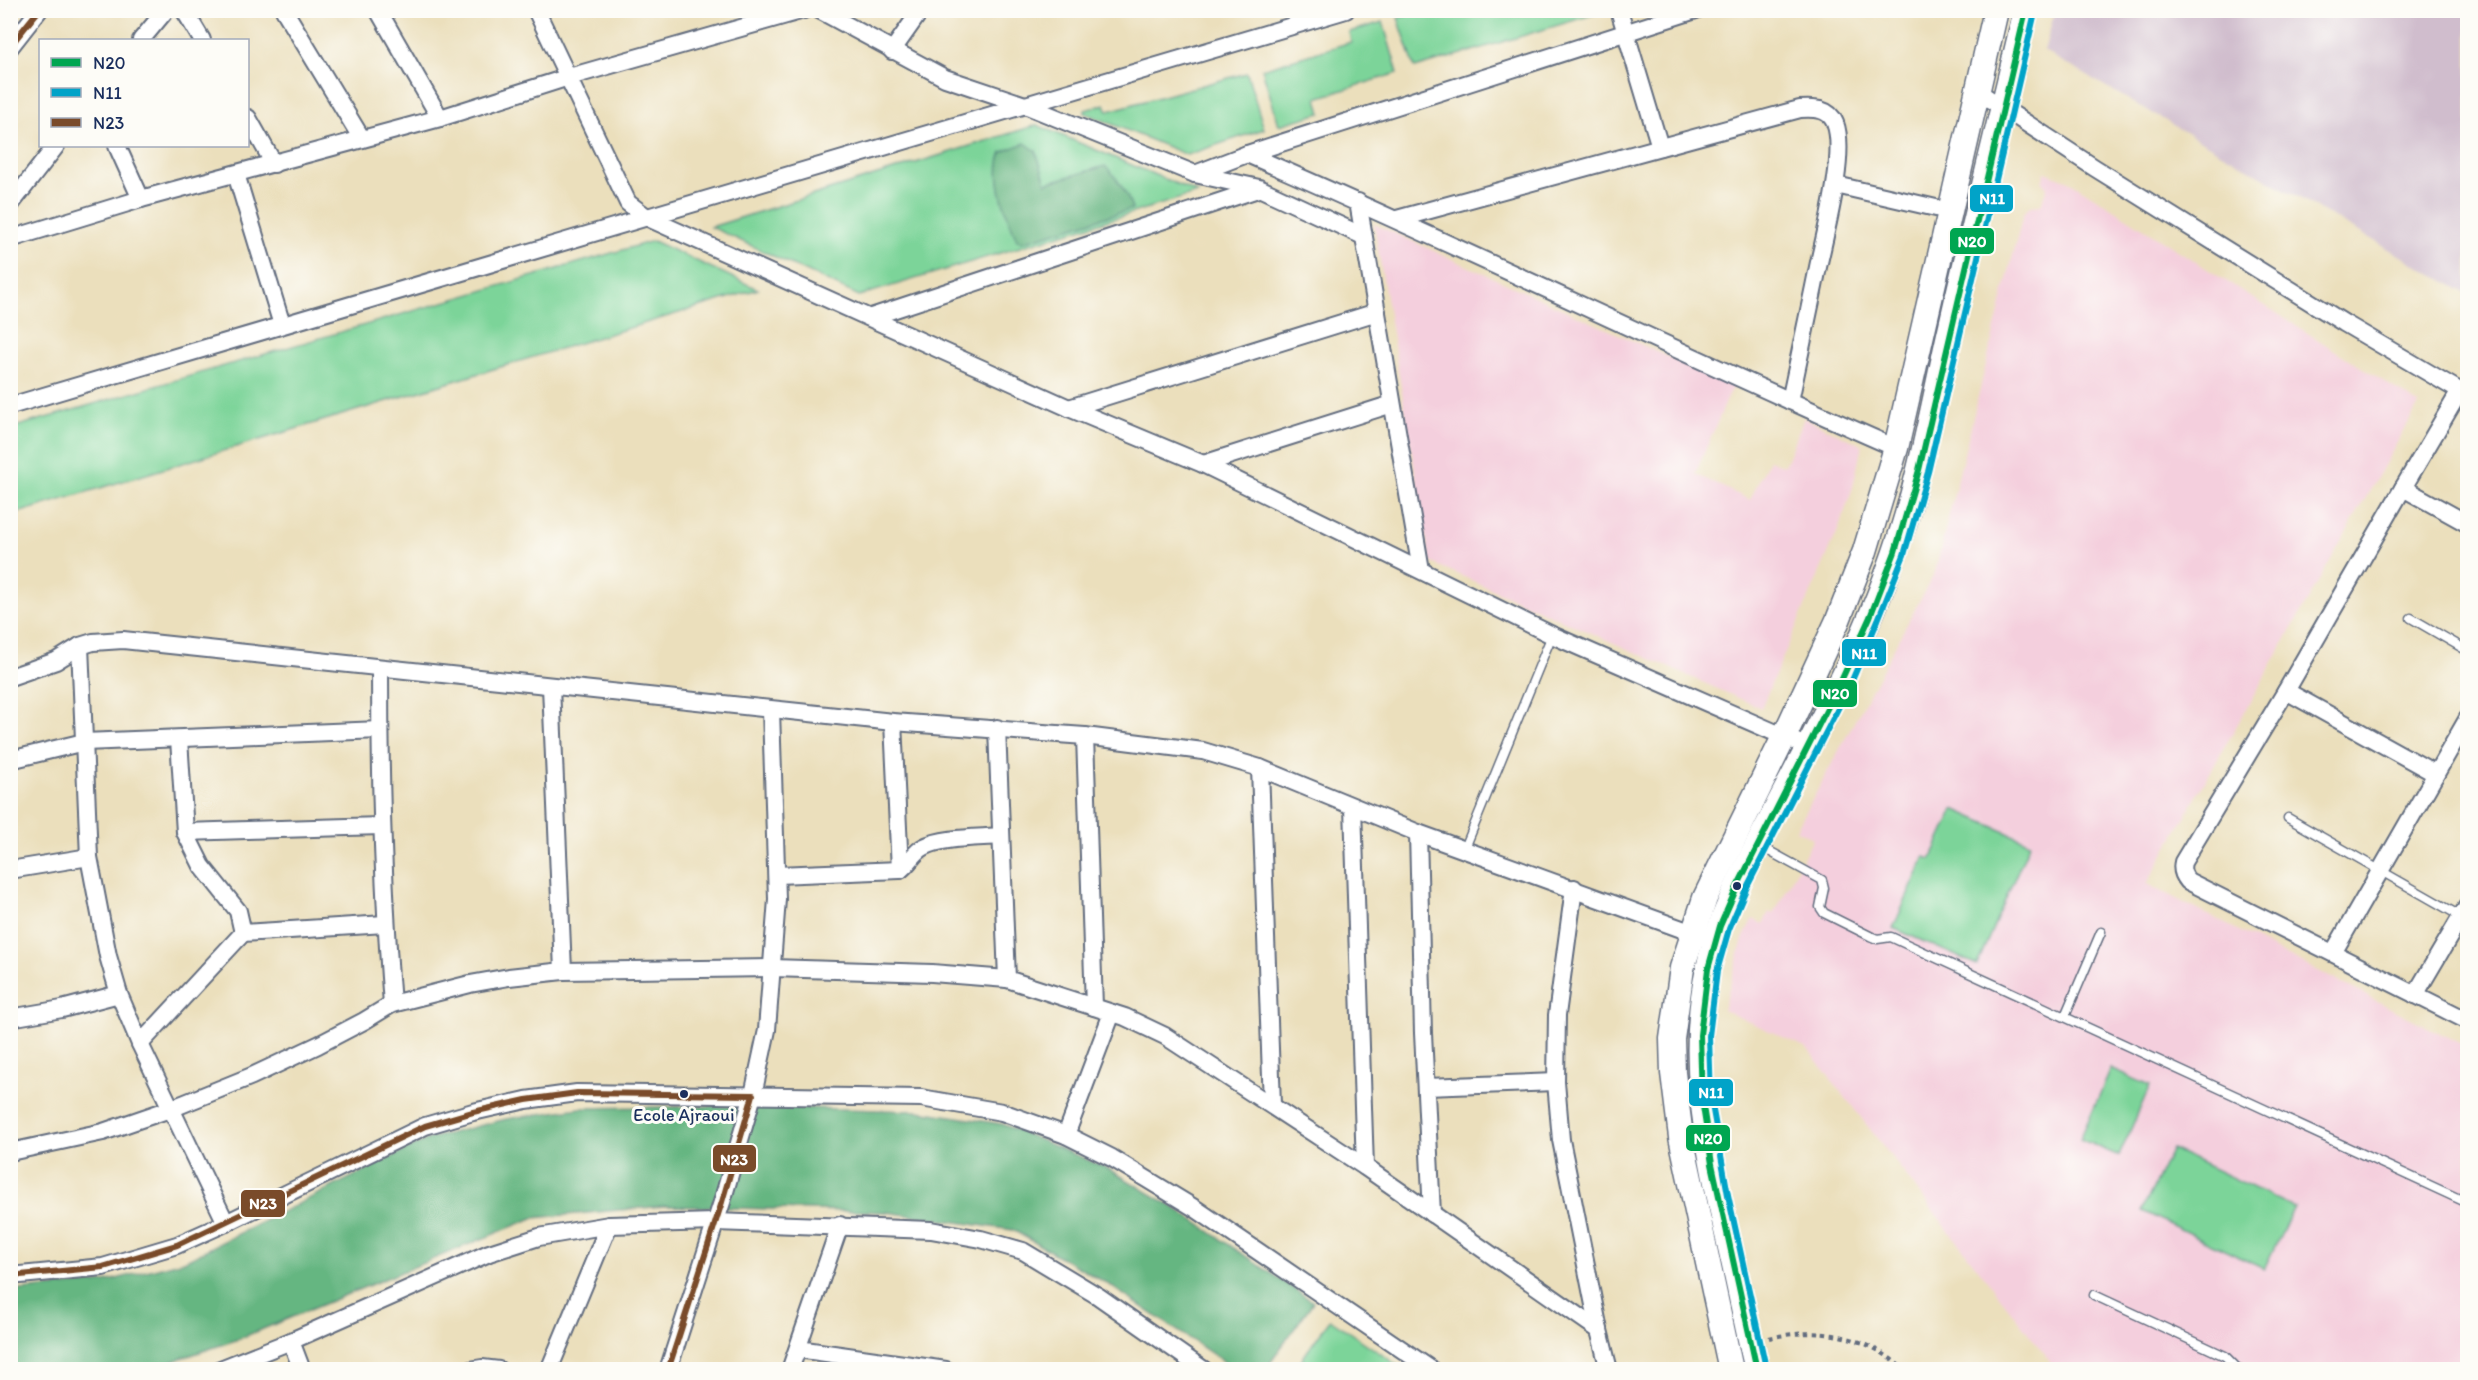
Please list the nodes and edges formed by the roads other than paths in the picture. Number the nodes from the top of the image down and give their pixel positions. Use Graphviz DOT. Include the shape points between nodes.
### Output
graph roads {
  1 [pos="39,10"];
  2 [pos="166,10"];
  3 [pos="184,10"];
  4 [pos="284,10"];
  5 [pos="378,10"];
  6 [pos="536,10"];
  7 [pos="804,10"];
  8 [pos="819,10"];
  9 [pos="921,10"];
  10 [pos="1346,10"];
  11 [pos="1619,10"];
  12 [pos="1696,10"];
  13 [pos="1996,10"];
  14 [pos="2026,10"];
  15 [pos="1626,33"];
  16 [pos="142,39"];
  17 [pos="201,39"];
  18 [pos="10,47"];
  19 [pos="892,51"];
  20 [pos="569,77"];
  21 [pos="1977,91"];
  22 [pos="1025,105"];
  23 [pos="2003,110"];
  24 [pos="440,118"];
  25 [pos="249,120"];
  26 [pos="362,140"];
  27 [pos="55,147"];
  28 [pos="117,147"];
  29 [pos="1660,147"];
  30 [pos="1247,154"];
  31 [pos="274,164"];
  32 [pos="236,174"];
  33 [pos="1195,174"];
  34 [pos="1836,185"];
  35 [pos="1258,188"];
  36 [pos="141,199"];
  37 [pos="1358,202"];
  38 [pos="10,205"];
  39 [pos="1949,211"];
  40 [pos="648,218"];
  41 [pos="1397,219"];
  42 [pos="1363,236"];
  43 [pos="10,239"];
  44 [pos="1377,312"];
  45 [pos="871,317"];
  46 [pos="282,325"];
  47 [pos="2464,393"];
  48 [pos="1790,401"];
  49 [pos="1392,404"];
  50 [pos="10,406"];
  51 [pos="1069,408"];
  52 [pos="1896,448"];
  53 [pos="1203,464"];
  54 [pos="2403,488"];
  55 [pos="2468,524"];
  56 [pos="1421,570"];
  57 [pos="2411,618"];
  58 [pos="1552,635"];
  59 [pos="80,646"];
  60 [pos="2468,651"];
  61 [pos="380,668"];
  62 [pos="10,677"];
  63 [pos="551,686"];
  64 [pos="2286,691"];
  65 [pos="771,710"];
  66 [pos="2468,718"];
  67 [pos="892,722"];
  68 [pos="997,728"];
  69 [pos="380,730"];
  70 [pos="1085,736"];
  71 [pos="1784,737"];
  72 [pos="178,739"];
  73 [pos="84,742"];
  74 [pos="1808,747"];
  75 [pos="10,760"];
  76 [pos="1260,768"];
  77 [pos="2436,774"];
  78 [pos="1353,807"];
  79 [pos="2288,818"];
  80 [pos="381,826"];
  81 [pos="185,832"];
  82 [pos="1418,833"];
  83 [pos="1001,837"];
  84 [pos="1758,844"];
  85 [pos="1465,848"];
  86 [pos="89,857"];
  87 [pos="10,870"];
  88 [pos="900,870"];
  89 [pos="2381,870"];
  90 [pos="777,875"];
  91 [pos="1574,888"];
  92 [pos="2465,914"];
  93 [pos="385,924"];
  94 [pos="2101,932"];
  95 [pos="243,933"];
  96 [pos="1692,933"];
  97 [pos="1716,941"];
  98 [pos="2333,953"];
  99 [pos="772,968"];
  100 [pos="563,971"];
  101 [pos="1007,979"];
  102 [pos="119,994"];
  103 [pos="2415,995"];
  104 [pos="392,1004"];
  105 [pos="1094,1007"];
  106 [pos="1112,1013"];
  107 [pos="2065,1016"];
  108 [pos="10,1018"];
  109 [pos="2468,1021"];
  110 [pos="140,1044"];
  111 [pos="1556,1082"];
  112 [pos="1426,1087"];
  113 [pos="753,1095"];
  114 [pos="1272,1105"];
  115 [pos="173,1108"];
  116 [pos="1066,1135"];
  117 [pos="10,1152"];
  118 [pos="1365,1167"];
  119 [pos="2468,1203"];
  120 [pos="1432,1214"];
  121 [pos="715,1222"];
  122 [pos="226,1223"];
  123 [pos="609,1225"];
  124 [pos="840,1225"];
  125 [pos="10,1276"];
  126 [pos="2094,1295"];
  127 [pos="1599,1330"];
  128 [pos="291,1341"];
  129 [pos="798,1349"];
  130 [pos="909,1366"];
  131 [pos="218,1370"];
  132 [pos="302,1370"];
  133 [pos="470,1370"];
  134 [pos="500,1370"];
  135 [pos="549,1370"];
  136 [pos="668,1370"];
  137 [pos="790,1370"];
  138 [pos="946,1370"];
  139 [pos="1204,1370"];
  140 [pos="1432,1370"];
  141 [pos="1609,1370"];
  142 [pos="1731,1370"];
  143 [pos="1757,1370"];
  144 [pos="2239,1370"];
  1 -- 18 [label="street"];
  2 -- 16 [label="street"];
  3 -- 17 [label="street"];
  4 -- 26 [label="street"];
  5 -- 24 [label="street"];
  6 -- 20 [label="street"];
  7 -- 20 [label="street"];
  8 -- 19 [label="street"];
  9 -- 19 [label="street"];
  10 -- 22 [label="street"];
  11 -- 15 [label="street"];
  12 -- 15 [label="street"];
  13 -- 21 [label="main road"];
  14 -- 23 [label="main road"];
  15 -- 29 [label="street"];
  15 -- 30 [label="street"];
  19 -- 22 [label="street" via="945,78"];
  20 -- 24 [label="street"];
  20 -- 40 [label="street" via="628,203"];
  21 -- 23 [label="street"];
  21 -- 39 [label="main road"];
  22 -- 33 [label="street"];
  22 -- 40 [label="street"];
  23 -- 47 [label="street"];
  23 -- 74 [label="main road" via="1915,488 1880,592"];
  24 -- 26 [label="street"];
  25 -- 31 [label="street"];
  26 -- 31 [label="street"];
  27 -- 38 [label="street"];
  28 -- 36 [label="street"];
  29 -- 34 [label="street" via="1800,109 1817,108 1835,122"];
  29 -- 41 [label="street"];
  30 -- 33 [label="street"];
  30 -- 37 [label="street"];
  31 -- 32 [label="street"];
  32 -- 36 [label="street"];
  32 -- 46 [label="street"];
  33 -- 35 [label="street"];
  34 -- 39 [label="street"];
  34 -- 48 [label="street"];
  35 -- 42 [label="street"];
  35 -- 45 [label="street"];
  36 -- 43 [label="street"];
  37 -- 41 [label="street"];
  37 -- 42 [label="street"];
  39 -- 52 [label="main road"];
  40 -- 45 [label="street"];
  40 -- 46 [label="street"];
  41 -- 48 [label="street"];
  42 -- 44 [label="street"];
  44 -- 49 [label="street"];
  44 -- 51 [label="street"];
  45 -- 51 [label="street"];
  46 -- 50 [label="street"];
  47 -- 54 [label="street"];
  48 -- 52 [label="street"];
  49 -- 53 [label="street"];
  49 -- 56 [label="street"];
  51 -- 53 [label="street"];
  52 -- 71 [label="main road" via="1865,551"];
  53 -- 56 [label="street"];
  54 -- 55 [label="street"];
  54 -- 64 [label="street"];
  56 -- 58 [label="street"];
  57 -- 60 [label="lane"];
  58 -- 71 [label="street"];
  58 -- 85 [label="lane"];
  59 -- 61 [label="street" via="99,640 123,640"];
  59 -- 62 [label="street" via="56,661"];
  59 -- 73 [label="street"];
  61 -- 63 [label="street"];
  61 -- 69 [label="street"];
  63 -- 65 [label="street"];
  63 -- 100 [label="street"];
  64 -- 77 [label="street"];
  64 -- 98 [label="street" via="2183,862 2183,875 2188,881"];
  65 -- 67 [label="street"];
  65 -- 90 [label="street"];
  66 -- 77 [label="street"];
  67 -- 68 [label="street"];
  67 -- 88 [label="street"];
  68 -- 70 [label="street"];
  68 -- 83 [label="street"];
  69 -- 72 [label="street"];
  69 -- 80 [label="street"];
  70 -- 76 [label="street" via="1203,751"];
  70 -- 105 [label="street"];
  71 -- 74 [label="street"];
  71 -- 96 [label="main road" via="1718,869"];
  72 -- 73 [label="street"];
  72 -- 81 [label="street"];
  73 -- 75 [label="street"];
  73 -- 86 [label="street"];
  74 -- 84 [label="main road"];
  76 -- 78 [label="street"];
  76 -- 114 [label="street"];
  77 -- 89 [label="street"];
  78 -- 82 [label="street"];
  78 -- 118 [label="street"];
  79 -- 89 [label="lane"];
  80 -- 81 [label="street"];
  80 -- 93 [label="street"];
  81 -- 95 [label="street" via="202,866 238,911"];
  82 -- 85 [label="street"];
  82 -- 112 [label="street"];
  83 -- 88 [label="street" via="933,843"];
  83 -- 101 [label="street"];
  84 -- 97 [label="main road"];
  84 -- 107 [label="lane" via="1822,879 1820,907 1824,913 1877,939 1891,937"];
  85 -- 91 [label="street"];
  86 -- 87 [label="street"];
  86 -- 102 [label="street"];
  88 -- 90 [label="street"];
  89 -- 92 [label="lane"];
  89 -- 98 [label="street"];
  90 -- 99 [label="street"];
  91 -- 96 [label="street"];
  91 -- 111 [label="street" via="1557,1015"];
  92 -- 103 [label="street"];
  93 -- 95 [label="street"];
  93 -- 104 [label="street"];
  94 -- 107 [label="lane"];
  95 -- 110 [label="street"];
  96 -- 97 [label="street"];
  96 -- 142 [label="main road" via="1676,1006 1673,1073 1681,1137"];
  97 -- 143 [label="main road" via="1702,997 1698,1066 1717,1185"];
  98 -- 103 [label="street"];
  99 -- 100 [label="street"];
  99 -- 101 [label="street"];
  99 -- 113 [label="street" via="767,1030"];
  100 -- 104 [label="street" via="509,976"];
  101 -- 105 [label="street"];
  102 -- 108 [label="street"];
  102 -- 110 [label="street"];
  103 -- 109 [label="street"];
  104 -- 115 [label="street" via="309,1050"];
  105 -- 106 [label="street"];
  106 -- 114 [label="street" via="1165,1036"];
  106 -- 116 [label="street"];
  107 -- 119 [label="lane"];
  110 -- 115 [label="street"];
  111 -- 112 [label="street"];
  111 -- 127 [label="street" via="1561,1140"];
  112 -- 120 [label="street"];
  113 -- 116 [label="street" via="921,1098 1002,1112"];
  113 -- 121 [label="street"];
  113 -- 122 [label="street" via="577,1094 473,1112 425,1126"];
  114 -- 118 [label="street"];
  115 -- 117 [label="street" via="104,1132"];
  115 -- 122 [label="street"];
  116 -- 140 [label="street" via="1196,1209"];
  118 -- 120 [label="street"];
  120 -- 127 [label="street"];
  121 -- 123 [label="street"];
  121 -- 124 [label="street"];
  121 -- 136 [label="street"];
  122 -- 125 [label="street" via="177,1245 104,1267"];
  123 -- 128 [label="street" via="539,1237 489,1253"];
  123 -- 135 [label="street"];
  124 -- 129 [label="street"];
  124 -- 139 [label="street" via="931,1230 1023,1251 1098,1296"];
  126 -- 144 [label="lane" via="2225,1356"];
  127 -- 141 [label="street"];
  128 -- 131 [label="street"];
  128 -- 132 [label="street"];
  129 -- 130 [label="street"];
  129 -- 137 [label="street"];
  130 -- 138 [label="street"];
  133 -- 134 [label="street"];
}
